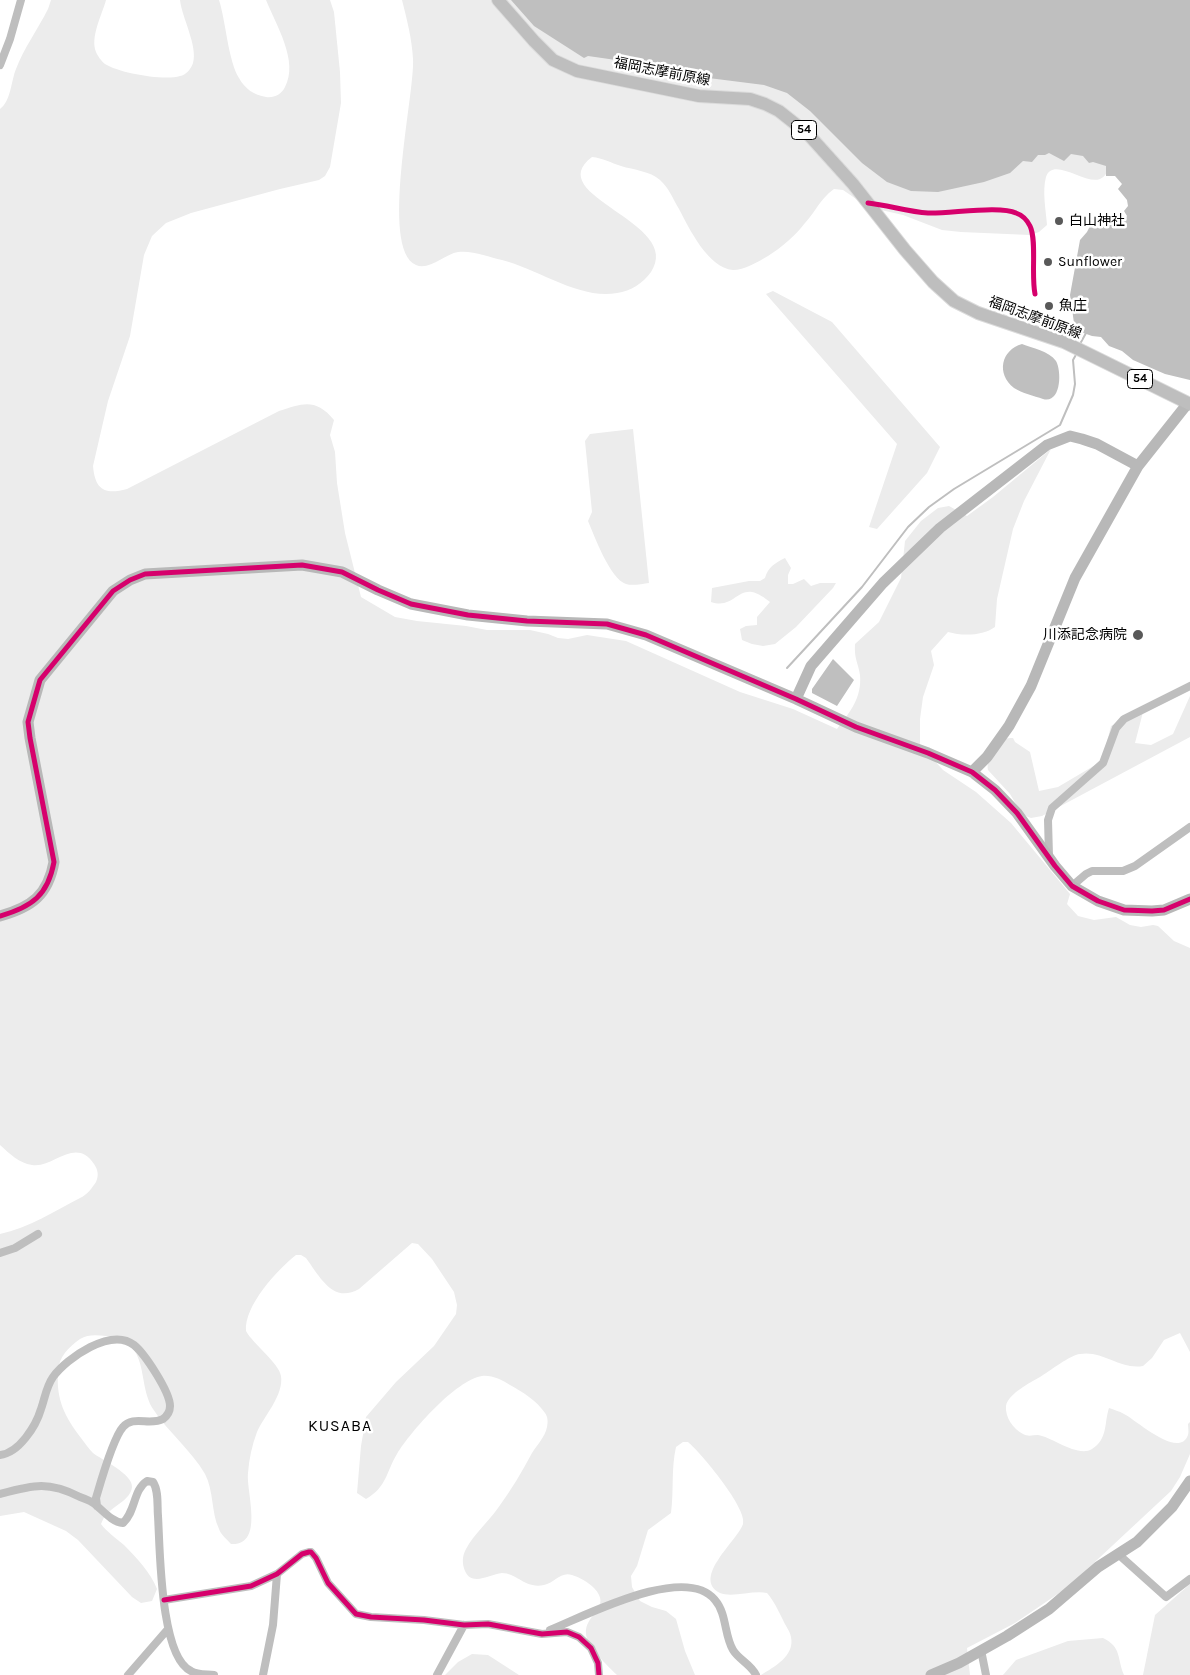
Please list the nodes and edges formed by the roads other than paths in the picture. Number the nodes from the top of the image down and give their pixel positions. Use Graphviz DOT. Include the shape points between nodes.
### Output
graph roads {
  1 [pos="21,0"];
  2 [pos="498,0"];
  3 [pos="0,65"];
  4 [pos="1189,404"];
  5 [pos="1138,466"];
  6 [pos="1190,686"];
  7 [pos="796,699"];
  8 [pos="972,772"];
  9 [pos="1190,827"];
  10 [pos="1049,858"];
  11 [pos="1072,886"];
  12 [pos="1190,899"];
  13 [pos="0,916"];
  14 [pos="38,1234"];
  15 [pos="0,1253"];
  16 [pos="0,1456"];
  17 [pos="1190,1481"];
  18 [pos="0,1494"];
  19 [pos="97,1506"];
  20 [pos="1118,1554"];
  21 [pos="277,1574"];
  22 [pos="1190,1579"];
  23 [pos="164,1600"];
  24 [pos="464,1625"];
  25 [pos="168,1629"];
  26 [pos="542,1634"];
  27 [pos="981,1650"];
  28 [pos="128,1675"];
  29 [pos="214,1675"];
  30 [pos="263,1675"];
  31 [pos="437,1675"];
  32 [pos="599,1675"];
  33 [pos="756,1675"];
  34 [pos="931,1675"];
  35 [pos="986,1675"];
  1 -- 3 [label="street"];
  2 -- 4 [label="main road, 福岡志摩前原線 / 54" via="553,60 577,71 699,96 750,99 778,111 808,134 905,250 954,301 986,316 1064,342"];
  4 -- 5 [label="street"];
  5 -- 7 [label="street" via="1076,437 1070,436 1048,445 940,528 883,583 811,666"];
  5 -- 8 [label="street" via="1075,578 1031,686 1010,726"];
  6 -- 10 [label="street" via="1124,719 1116,728 1103,763 1052,808 1048,820"];
  7 -- 8 [label="street" via="856,727"];
  7 -- 13 [label="street" via="646,635 606,624 517,620 411,604 342,572 302,564 145,574 113,591 40,680 28,722 54,862 52,876 34,902"];
  8 -- 10 [label="street" via="1017,813"];
  9 -- 11 [label="street" via="1135,866 1123,871 1092,871"];
  10 -- 11 [label="street"];
  11 -- 12 [label="street" via="1098,901 1124,910 1164,910"];
  14 -- 15 [label="street"];
  16 -- 19 [label="street" via="13,1450 30,1431 41,1410 48,1384 61,1368 79,1353 103,1342 116,1339 131,1343 149,1362 170,1408 161,1419 134,1421 124,1426 96,1498"];
  17 -- 20 [label="street" via="1172,1507 1138,1542"];
  18 -- 19 [label="street" via="27,1487 50,1486 67,1490"];
  19 -- 23 [label="street" via="123,1523 129,1518 139,1488 147,1480 153,1482"];
  20 -- 22 [label="street" via="1166,1597"];
  20 -- 27 [label="street" via="1049,1609"];
  21 -- 23 [label="street" via="251,1586"];
  21 -- 24 [label="street" via="302,1554 311,1552 328,1583 356,1614"];
  21 -- 30 [label="street" via="273,1625"];
  23 -- 25 [label="street"];
  24 -- 26 [label="street" via="496,1625"];
  24 -- 31 [label="street"];
  25 -- 28 [label="street"];
  25 -- 29 [label="street" via="184,1666 190,1671"];
  26 -- 32 [label="street" via="566,1632 580,1637 591,1648"];
  26 -- 33 [label="street" via="598,1608 637,1596 677,1587 700,1588 716,1601 732,1649"];
  27 -- 34 [label="street"];
  27 -- 35 [label="street"];
}
